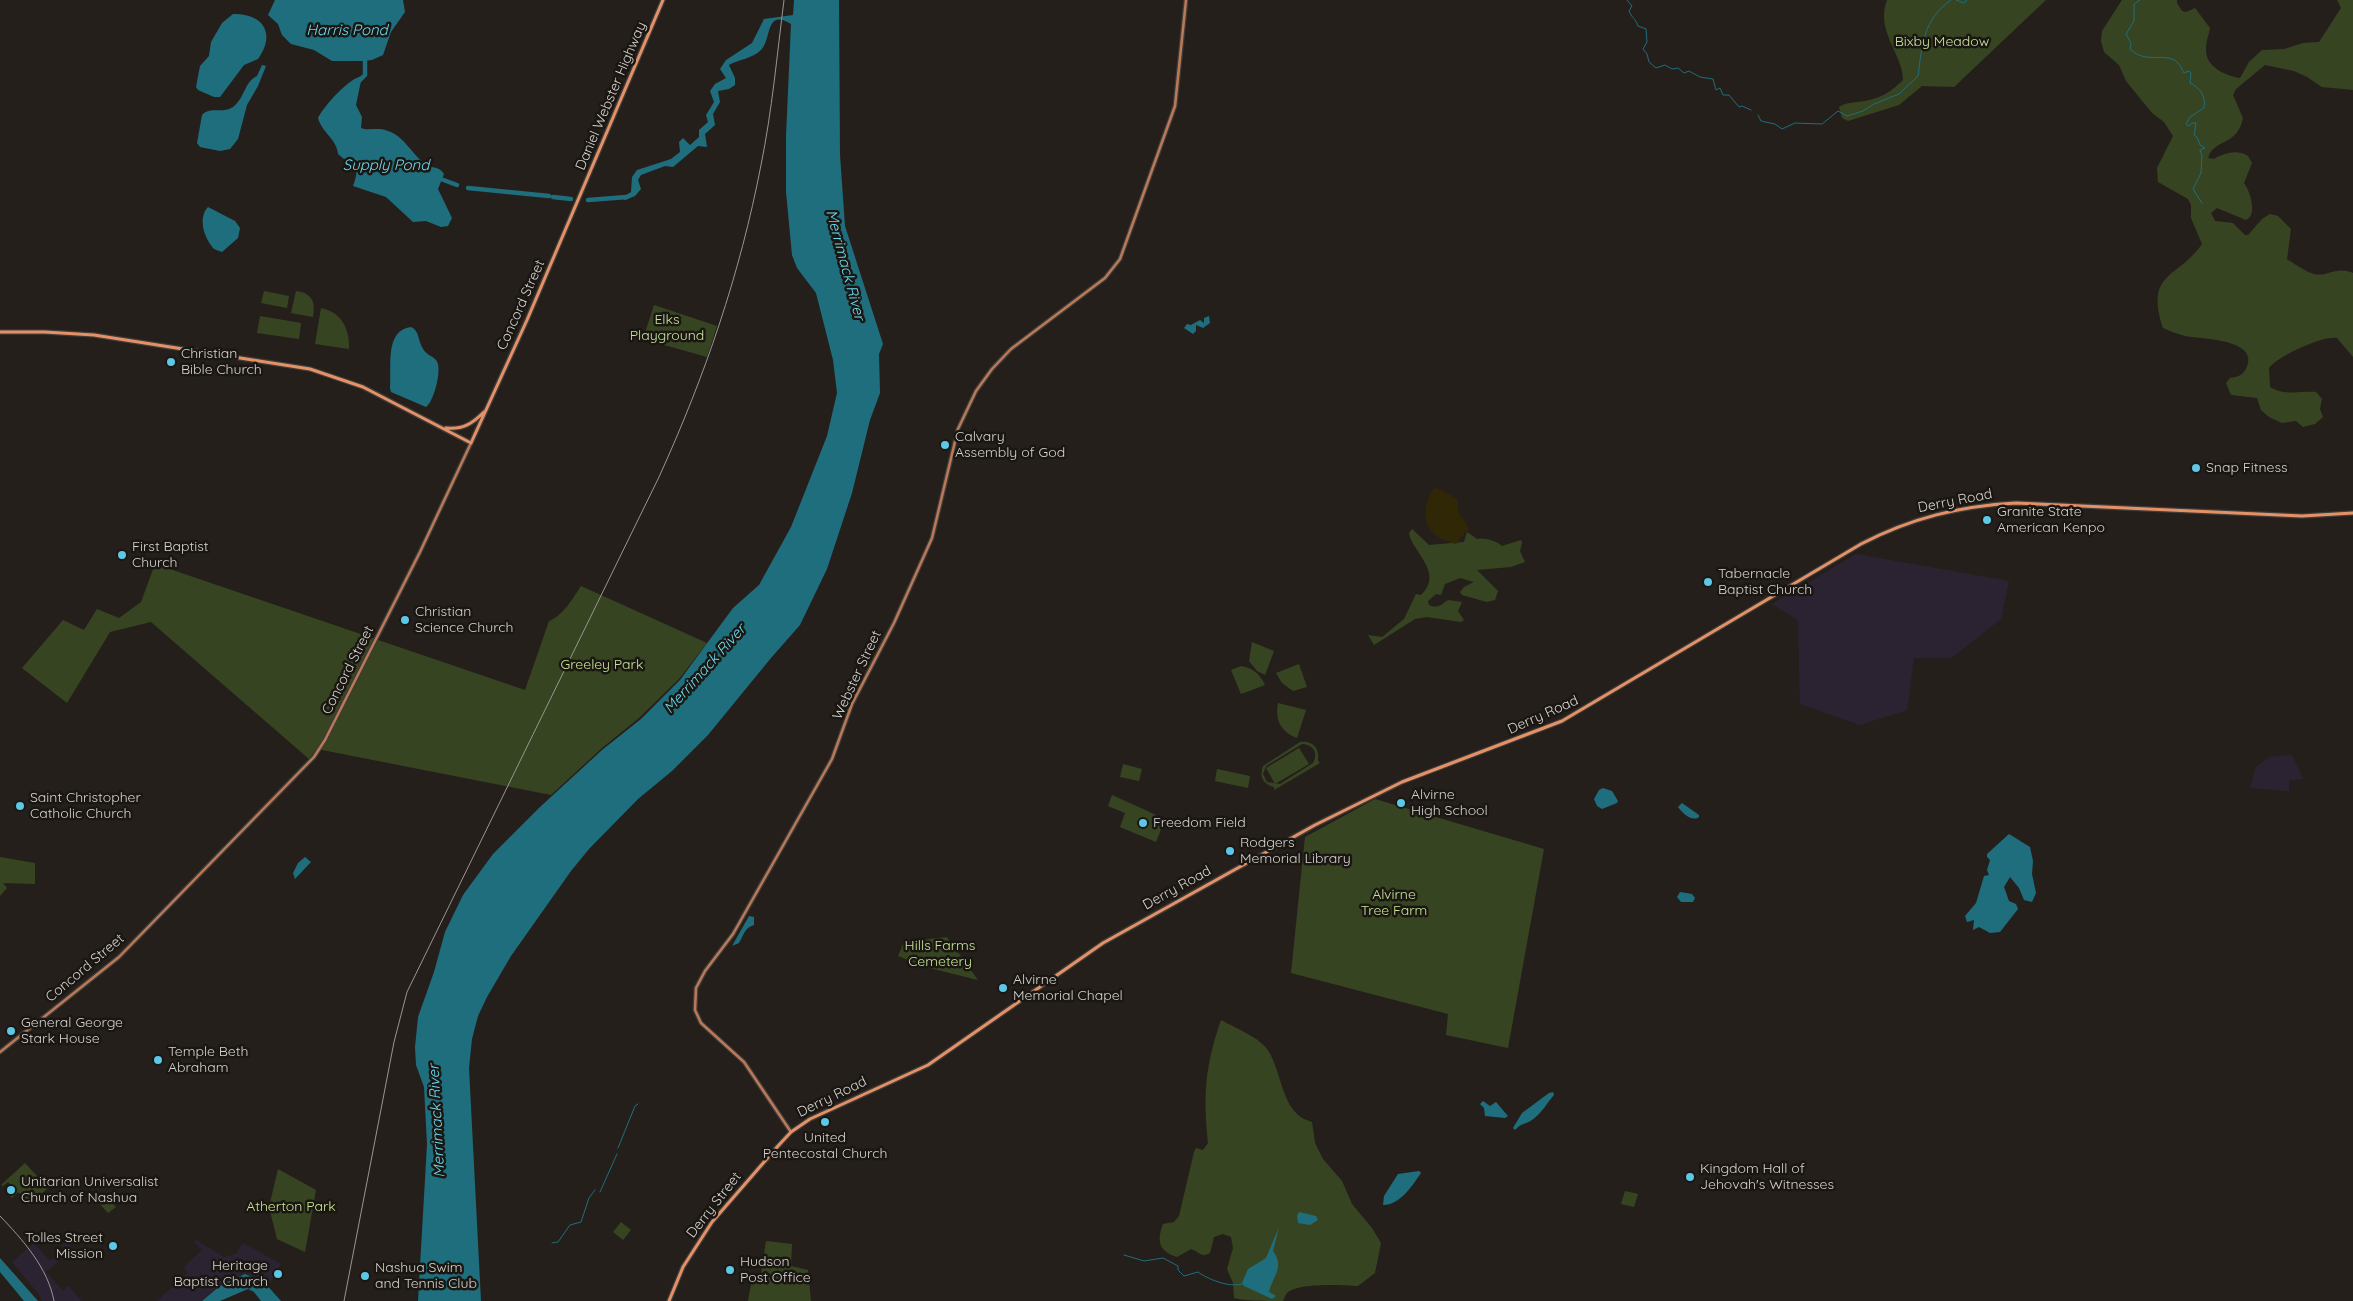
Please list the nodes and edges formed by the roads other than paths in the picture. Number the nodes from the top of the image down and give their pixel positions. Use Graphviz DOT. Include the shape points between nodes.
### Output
graph roads {
  1 [pos="663,0"];
  2 [pos="1186,0"];
  3 [pos="579,199"];
  4 [pos="0,332"];
  5 [pos="486,409"];
  6 [pos="441,427"];
  7 [pos="471,443"];
  8 [pos="2353,513"];
  9 [pos="0,1052"];
  10 [pos="791,1132"];
  11 [pos="670,1301"];
  1 -- 3 [label="main road, Daniel Webster Highway"];
  2 -- 10 [label="main road, Webster Street" via="1175,106 1120,259 1105,278 1019,342 988,374 969,403 958,429 924,558 852,704 832,759 733,934 701,978 694,997 695,1010 705,1027 744,1062"];
  3 -- 5 [label="main road, Concord Street"];
  4 -- 6 [label="main road" via="94,335 294,365 353,383"];
  5 -- 6 [label="main road" via="464,427"];
  5 -- 7 [label="main road, Concord Street"];
  6 -- 7 [label="main road"];
  7 -- 9 [label="main road, Concord Street" via="404,584 314,757 119,957"];
  8 -- 10 [label="main road, Derry Road" via="2302,516 2016,503 1968,507 1911,521 1861,544 1562,721 1405,781 1315,825 1103,943 928,1065 831,1107"];
  10 -- 11 [label="main road, Derry Street" via="708,1228 683,1267"];
}
